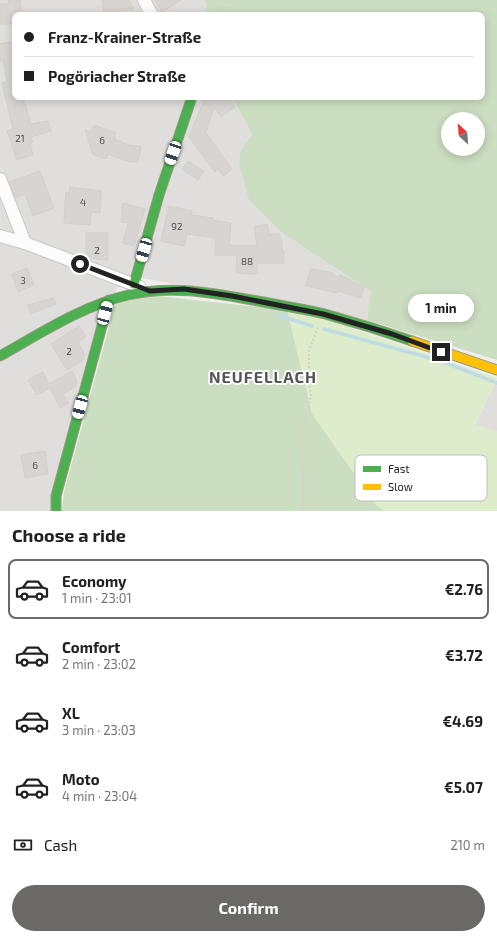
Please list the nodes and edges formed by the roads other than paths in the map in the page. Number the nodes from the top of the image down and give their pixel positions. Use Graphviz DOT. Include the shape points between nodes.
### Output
graph roads {
  1 [pos="144,0"];
  2 [pos="150,12"];
  3 [pos="191,100"];
  4 [pos="0,179"];
  5 [pos="0,236"];
  6 [pos="25,243"];
  7 [pos="134,284"];
  8 [pos="150,291"];
  9 [pos="109,300"];
  10 [pos="0,356"];
  11 [pos="497,370"];
  12 [pos="56,511"];
  1 -- 2 [label="street"];
  3 -- 7 [label="street" via="159,194"];
  4 -- 6 [label="street"];
  5 -- 6 [label="street"];
  6 -- 7 [label="street"];
  7 -- 8 [label="street"];
  8 -- 9 [label="street"];
  8 -- 11 [label="street" via="184,289 323,314 392,334"];
  9 -- 10 [label="street" via="55,325"];
  9 -- 12 [label="street" via="56,496"];
}
